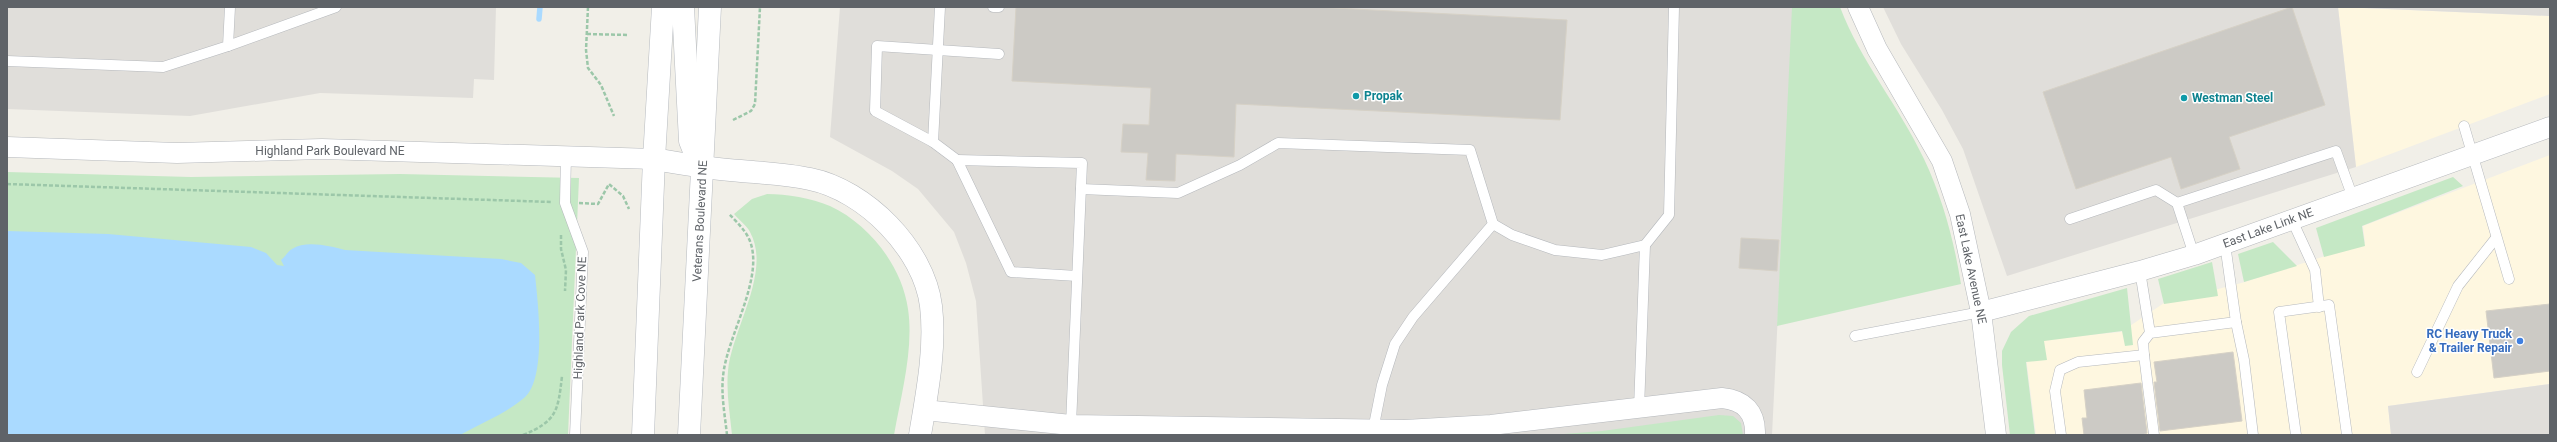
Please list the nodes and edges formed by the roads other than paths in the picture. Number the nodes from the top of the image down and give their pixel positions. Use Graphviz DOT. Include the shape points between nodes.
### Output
graph roads {
  1 [pos="230,7"];
  2 [pos="336,7"];
  3 [pos="663,7"];
  4 [pos="683,7"];
  5 [pos="710,7"];
  6 [pos="940,7"];
  7 [pos="993,7"];
  8 [pos="999,7"];
  9 [pos="1674,7"];
  10 [pos="1858,7"];
  11 [pos="228,46"];
  12 [pos="938,50"];
  13 [pos="999,54"];
  14 [pos="7,61"];
  15 [pos="2464,126"];
  16 [pos="2550,128"];
  17 [pos="933,142"];
  18 [pos="7,147"];
  19 [pos="2472,155"];
  20 [pos="566,156"];
  21 [pos="654,159"];
  22 [pos="958,160"];
  23 [pos="702,168"];
  24 [pos="1081,189"];
  25 [pos="2353,198"];
  26 [pos="2177,203"];
  27 [pos="2070,219"];
  28 [pos="2292,220"];
  29 [pos="1493,224"];
  30 [pos="2496,238"];
  31 [pos="1645,244"];
  32 [pos="2224,244"];
  33 [pos="2194,255"];
  34 [pos="2140,271"];
  35 [pos="1077,276"];
  36 [pos="2509,279"];
  37 [pos="2319,307"];
  38 [pos="1981,312"];
  39 [pos="2236,322"];
  40 [pos="2150,333"];
  41 [pos="1855,336"];
  42 [pos="2144,355"];
  43 [pos="2417,372"];
  44 [pos="1639,408"];
  45 [pos="924,410"];
  46 [pos="1071,425"];
  47 [pos="1373,430"];
  48 [pos="575,435"];
  49 [pos="643,435"];
  50 [pos="689,435"];
  51 [pos="920,435"];
  52 [pos="1755,435"];
  53 [pos="1996,435"];
  54 [pos="2061,435"];
  55 [pos="2154,435"];
  56 [pos="2253,435"];
  57 [pos="2296,435"];
  58 [pos="2347,435"];
  1 -- 11 [label="lane"];
  2 -- 11 [label="lane"];
  3 -- 21 [label="main road"];
  4 -- 23 [label="main road" via="690,140"];
  5 -- 23 [label="main road, Veterans Boulevard NE"];
  6 -- 12 [label="lane"];
  7 -- 8 [label="lane"];
  9 -- 31 [label="lane" via="1669,215"];
  10 -- 38 [label="street, East Lake Avenue NE" via="1877,49 1942,161 1960,214"];
  11 -- 14 [label="lane" via="162,68"];
  12 -- 13 [label="lane"];
  12 -- 17 [label="lane"];
  12 -- 17 [label="lane" via="877,46 875,111"];
  15 -- 19 [label="lane"];
  16 -- 19 [label="street, East Lake Link NE"];
  17 -- 22 [label="lane"];
  18 -- 20 [label="street, Highland Park Boulevard NE" via="177,153 322,149"];
  19 -- 25 [label="street, East Lake Link NE"];
  19 -- 30 [label="lane"];
  20 -- 21 [label="street, Highland Park Boulevard NE"];
  20 -- 48 [label="lane, Highland Park Cove NE" via="565,203 583,252"];
  21 -- 23 [label="main road"];
  21 -- 49 [label="main road"];
  22 -- 24 [label="lane" via="1082,163"];
  22 -- 35 [label="lane" via="1012,272"];
  23 -- 45 [label="main road" via="784,174 830,185 858,199 881,218 901,240 922,273 931,304 932,332"];
  23 -- 50 [label="main road, Veterans Boulevard NE"];
  24 -- 29 [label="lane" via="1178,193 1240,165 1278,142 1470,150"];
  24 -- 35 [label="lane"];
  25 -- 26 [label="lane" via="2336,150"];
  25 -- 28 [label="street, East Lake Link NE"];
  26 -- 27 [label="lane" via="2156,190"];
  26 -- 33 [label="lane"];
  28 -- 32 [label="street, East Lake Link NE"];
  28 -- 37 [label="lane" via="2315,270"];
  29 -- 31 [label="lane" via="1512,235 1555,250 1602,255"];
  29 -- 47 [label="lane" via="1413,317 1395,344 1382,385"];
  30 -- 36 [label="lane"];
  30 -- 43 [label="lane" via="2458,286"];
  31 -- 44 [label="lane"];
  32 -- 33 [label="street, East Lake Link NE"];
  32 -- 39 [label="lane"];
  33 -- 34 [label="street, East Lake Link NE"];
  34 -- 38 [label="street, East Lake Link NE"];
  34 -- 40 [label="lane"];
  35 -- 46 [label="lane"];
  37 -- 57 [label="lane" via="2279,312"];
  37 -- 58 [label="lane" via="2329,305"];
  38 -- 41 [label="lane"];
  38 -- 53 [label="street, East Lake Avenue NE"];
  39 -- 40 [label="lane"];
  39 -- 56 [label="lane" via="2244,360"];
  40 -- 42 [label="lane" via="2143,342"];
  42 -- 54 [label="lane" via="2078,362 2060,370 2055,391"];
  42 -- 55 [label="lane"];
  44 -- 47 [label="street" via="1491,425"];
  44 -- 52 [label="street" via="1732,399 1741,402 1753,416"];
  45 -- 46 [label="street"];
  45 -- 51 [label="main road"];
  46 -- 47 [label="street"];
}
